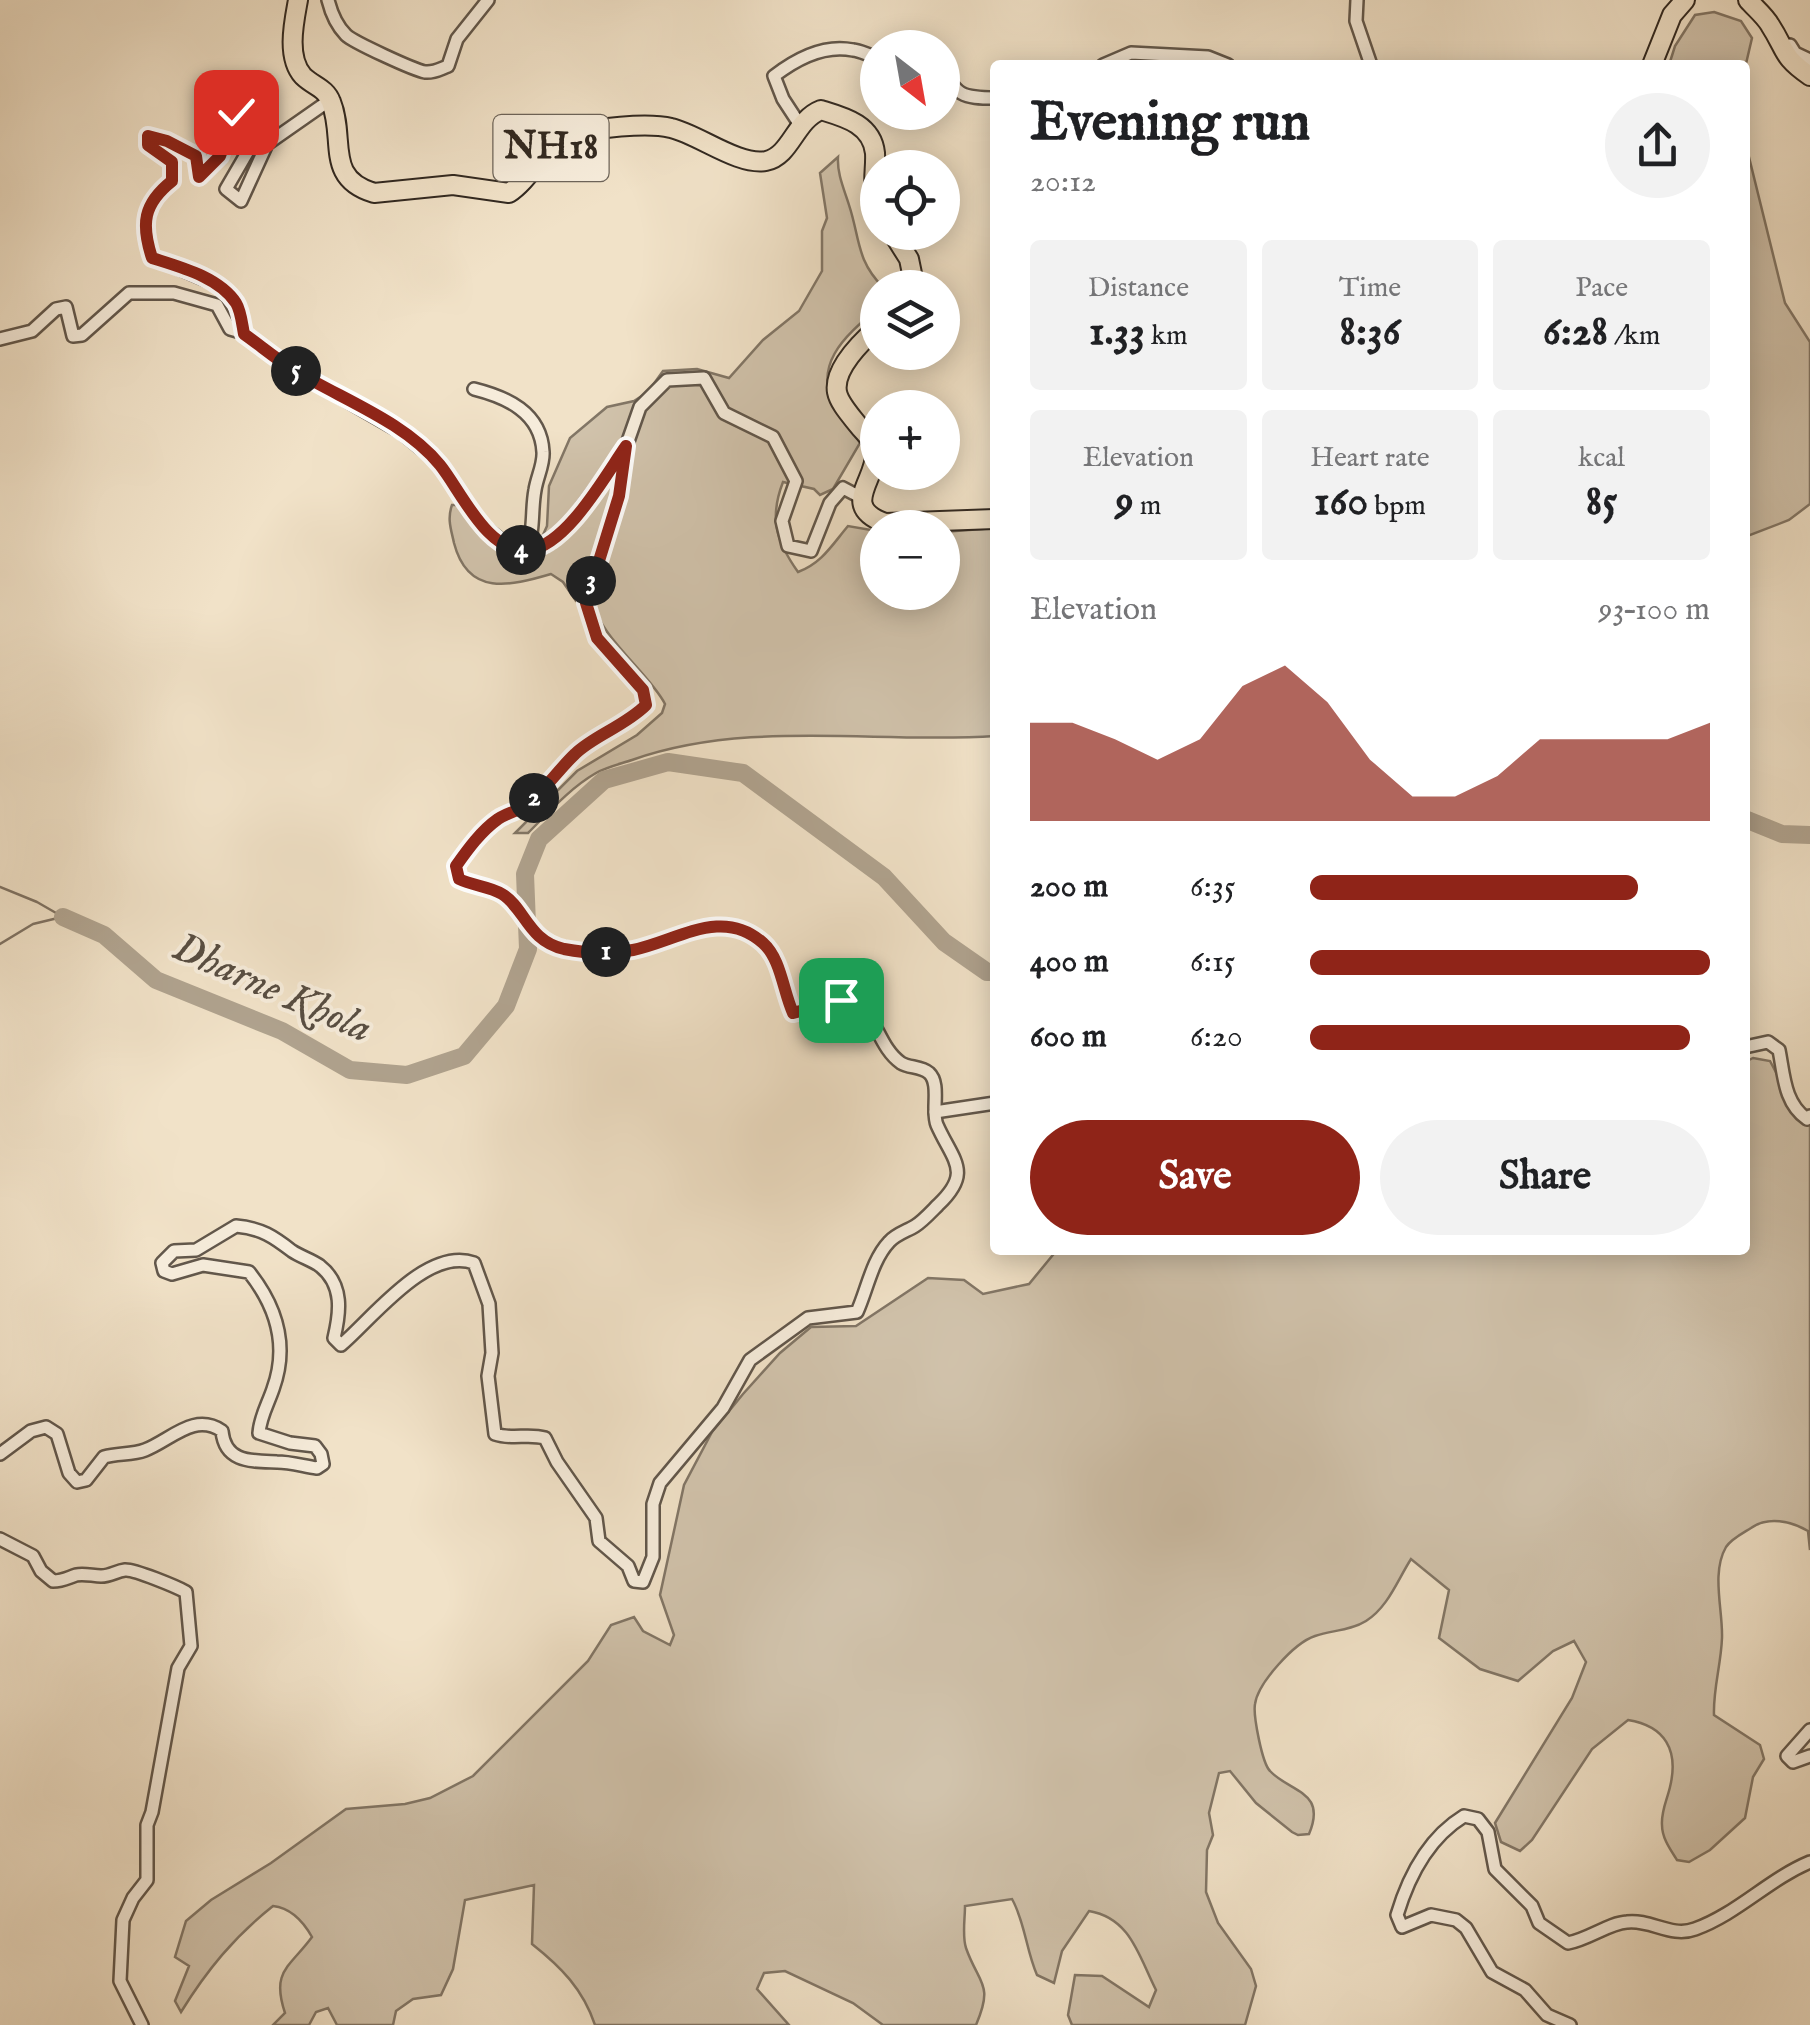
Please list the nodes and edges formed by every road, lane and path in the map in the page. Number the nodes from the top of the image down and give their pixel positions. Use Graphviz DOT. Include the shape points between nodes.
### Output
graph roads {
  1 [pos="298,0"];
  2 [pos="328,0"];
  3 [pos="488,0"];
  4 [pos="1357,0"];
  5 [pos="1685,0"];
  6 [pos="1748,0"];
  7 [pos="1771,26"];
  8 [pos="860,52"];
  9 [pos="1116,60"];
  10 [pos="1216,60"];
  11 [pos="1369,60"];
  12 [pos="1654,60"];
  13 [pos="1810,60"];
  14 [pos="1810,76"];
  15 [pos="960,93"];
  16 [pos="990,98"];
  17 [pos="330,100"];
  18 [pos="800,124"];
  19 [pos="874,150"];
  20 [pos="244,334"];
  21 [pos="0,340"];
  22 [pos="860,346"];
  23 [pos="474,389"];
  24 [pos="626,446"];
  25 [pos="862,498"];
  26 [pos="990,519"];
  27 [pos="526,551"];
  28 [pos="1750,1046"];
  29 [pos="990,1104"];
  30 [pos="935,1112"];
  31 [pos="1810,1116"];
  32 [pos="0,1454"];
  33 [pos="0,1539"];
  34 [pos="1810,1730"];
  35 [pos="1810,1756"];
  36 [pos="1810,1862"];
  37 [pos="142,2025"];
  38 [pos="1570,2025"];
  1 -- 17 [label="main road" via="292,49 303,76"];
  2 -- 3 [label="street" via="354,42 431,73 448,66 457,38"];
  4 -- 11 [label="street" via="1356,21"];
  5 -- 12 [label="main road" via="1672,14"];
  6 -- 7 [label="main road"];
  7 -- 13 [label="street"];
  7 -- 14 [label="main road" via="1792,63"];
  8 -- 18 [label="street" via="830,50 796,59 774,76"];
  9 -- 10 [label="street" via="1131,54"];
  15 -- 16 [label="street"];
  17 -- 18 [label="main road, NH18" via="344,171 350,182 374,193 452,185 508,193 561,140 624,128 670,128 749,160 767,160"];
  17 -- 20 [label="street" via="267,144 241,201 226,190 258,134 236,112 220,156 199,177 196,156 148,136 148,145 172,162 172,181 156,193 143,228 152,258 222,288 238,306"];
  18 -- 19 [label="main road" via="821,110 854,120"];
  20 -- 21 [label="street" via="230,329 217,305 174,293 129,292 82,335 73,336 66,308 56,308 32,330"];
  20 -- 27 [label="street" via="402,432 438,463 478,522 511,548"];
  22 -- 25 [label="main road" via="837,385 840,400 874,448"];
  23 -- 27 [label="street" via="517,404 538,433 543,450"];
  24 -- 25 [label="street" via="640,407 666,380 704,378 724,413 772,437 796,481 782,521 788,546 811,551 843,488"];
  24 -- 27 [label="street" via="570,524 546,546"];
  24 -- 30 [label="street" via="619,496 586,603 597,638 643,690 646,705 575,753 530,803 480,834 456,866 459,879 506,896 549,945 568,950 634,949 703,926 733,924 765,944 793,1013 856,1000 902,1064 928,1071"];
  25 -- 26 [label="main road" via="874,519 885,523"];
  28 -- 31 [label="street" via="1768,1042 1779,1050 1787,1094 1797,1112"];
  29 -- 30 [label="street"];
  30 -- 32 [label="street" via="957,1162 953,1191 889,1242 857,1312 808,1318 750,1360 723,1408 660,1483 653,1557 643,1582 634,1581 628,1566 599,1541 596,1518 545,1438 495,1434 490,1304 474,1263 464,1260 446,1262 386,1298 341,1345 334,1338 341,1309 334,1281 270,1233 236,1226 162,1263 172,1274 203,1265 249,1272 268,1296 278,1325 279,1361 259,1433 314,1446 322,1454 317,1468 248,1462 223,1443 222,1431 195,1424 141,1452 104,1458 77,1482 58,1434 46,1427"];
  33 -- 37 [label="street" via="33,1556 53,1581 127,1569 186,1592 190,1646 178,1668 147,1825 147,1880 123,1920 120,1982"];
  34 -- 35 [label="street" via="1787,1756 1793,1762"];
  36 -- 38 [label="street" via="1692,1931 1623,1922 1568,1943 1539,1922 1532,1906 1494,1869 1488,1832 1478,1819 1464,1816 1440,1832 1406,1885 1397,1914 1402,1927 1431,1915 1456,1920 1492,1972"];
}
